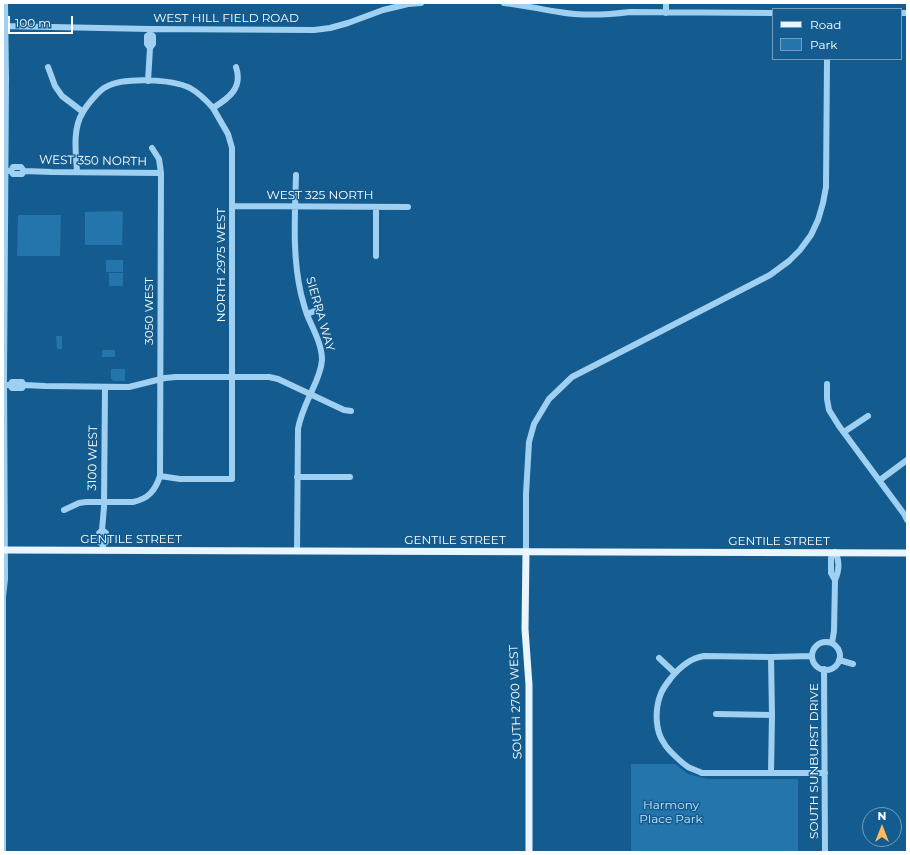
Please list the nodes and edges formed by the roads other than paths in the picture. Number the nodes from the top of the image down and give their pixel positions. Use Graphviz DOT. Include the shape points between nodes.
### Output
graph roads {
  1 [pos="5,3"];
  2 [pos="421,3"];
  3 [pos="504,3"];
  4 [pos="666,3"];
  5 [pos="666,12"];
  6 [pos="772,13"];
  7 [pos="4,26"];
  8 [pos="150,31"];
  9 [pos="827,60"];
  10 [pos="48,67"];
  11 [pos="236,67"];
  12 [pos="148,81"];
  13 [pos="213,108"];
  14 [pos="83,112"];
  15 [pos="152,148"];
  16 [pos="8,171"];
  17 [pos="76,172"];
  18 [pos="161,173"];
  19 [pos="296,175"];
  20 [pos="232,206"];
  21 [pos="295,206"];
  22 [pos="376,207"];
  23 [pos="408,207"];
  24 [pos="376,256"];
  25 [pos="4,267"];
  26 [pos="320,309"];
  27 [pos="307,314"];
  28 [pos="232,377"];
  29 [pos="160,380"];
  30 [pos="827,384"];
  31 [pos="6,385"];
  32 [pos="105,387"];
  33 [pos="310,394"];
  34 [pos="351,411"];
  35 [pos="868,416"];
  36 [pos="844,432"];
  37 [pos="907,460"];
  38 [pos="160,476"];
  39 [pos="297,477"];
  40 [pos="350,477"];
  41 [pos="880,480"];
  42 [pos="104,502"];
  43 [pos="64,510"];
  44 [pos="907,520"];
  45 [pos="103,547"];
  46 [pos="4,550"];
  47 [pos="297,551"];
  48 [pos="526,552"];
  49 [pos="835,552"];
  50 [pos="907,553"];
  51 [pos="832,643"];
  52 [pos="812,656"];
  53 [pos="771,657"];
  54 [pos="659,658"];
  55 [pos="839,660"];
  56 [pos="3,664"];
  57 [pos="853,664"];
  58 [pos="824,669"];
  59 [pos="675,673"];
  60 [pos="716,714"];
  61 [pos="772,715"];
  62 [pos="771,773"];
  63 [pos="825,773"];
  64 [pos="3,852"];
  65 [pos="528,852"];
  66 [pos="825,852"];
  1 -- 7 [label="street"];
  2 -- 8 [label="street, WEST HILL FIELD ROAD" via="383,10 348,23 314,30"];
  3 -- 5 [label="street" via="581,14"];
  4 -- 5 [label="street"];
  5 -- 6 [label="street"];
  7 -- 8 [label="street, WEST HILL FIELD ROAD"];
  7 -- 16 [label="street"];
  8 -- 12 [label="street" via="153,44 150,48"];
  9 -- 48 [label="street" via="826,187 818,220 811,235 789,262 770,275 572,377 549,399 534,424 529,442"];
  10 -- 14 [label="street" via="62,96"];
  11 -- 13 [label="street" via="238,82 235,90"];
  12 -- 13 [label="street, NORTH 2975 WEST" via="179,83 198,93"];
  12 -- 14 [label="street, NORTH 2975 WEST" via="124,81 105,87"];
  13 -- 20 [label="street, NORTH 2975 WEST" via="228,134 232,148"];
  14 -- 17 [label="street" via="76,132"];
  15 -- 18 [label="street, 3050 WEST" via="159,158"];
  16 -- 17 [label="street, WEST 350 NORTH" via="13,174 22,174 24,171"];
  16 -- 25 [label="street"];
  17 -- 18 [label="street, WEST 350 NORTH"];
  18 -- 29 [label="street, 3050 WEST"];
  19 -- 21 [label="street, SIERRA WAY"];
  20 -- 21 [label="street, WEST 325 NORTH"];
  20 -- 28 [label="street, NORTH 2975 WEST"];
  21 -- 22 [label="street, WEST 325 NORTH"];
  21 -- 27 [label="street, SIERRA WAY" via="296,260"];
  22 -- 23 [label="street, WEST 325 NORTH"];
  22 -- 24 [label="street"];
  25 -- 31 [label="street"];
  26 -- 27 [label="street"];
  27 -- 33 [label="street, SIERRA WAY" via="319,343 322,359 318,379"];
  28 -- 29 [label="street" via="176,377"];
  28 -- 33 [label="street" via="274,378"];
  28 -- 38 [label="street, NORTH 2975 WEST" via="232,479 180,479"];
  29 -- 32 [label="street" via="129,386"];
  29 -- 38 [label="street, 3050 WEST"];
  30 -- 36 [label="street" via="829,410"];
  31 -- 32 [label="street" via="12,388 22,388 24,385"];
  31 -- 46 [label="street"];
  32 -- 42 [label="street, 3100 WEST"];
  33 -- 34 [label="street"];
  33 -- 39 [label="street, SIERRA WAY" via="298,429"];
  35 -- 36 [label="street"];
  36 -- 41 [label="street"];
  37 -- 41 [label="street"];
  38 -- 42 [label="street" via="154,490 140,500"];
  39 -- 40 [label="street"];
  39 -- 47 [label="street, SIERRA WAY"];
  41 -- 44 [label="street"];
  42 -- 43 [label="street" via="79,503"];
  42 -- 45 [label="street, 3100 WEST" via="102,530 99,533 99,542"];
  45 -- 46 [label="main road, GENTILE STREET"];
  45 -- 47 [label="main road, GENTILE STREET"];
  46 -- 56 [label="street"];
  47 -- 48 [label="main road, GENTILE STREET"];
  48 -- 49 [label="main road, GENTILE STREET"];
  48 -- 65 [label="main road, SOUTH 2700 WEST" via="525,630 529,685"];
  49 -- 50 [label="main road, GENTILE STREET"];
  49 -- 51 [label="street" via="838,558 838,573 835,580"];
  51 -- 52 [label="street" via="818,644"];
  51 -- 55 [label="street" via="840,656"];
  52 -- 53 [label="street"];
  52 -- 58 [label="street" via="817,666"];
  53 -- 59 [label="street" via="704,656"];
  53 -- 61 [label="street"];
  54 -- 59 [label="street"];
  55 -- 57 [label="street"];
  55 -- 58 [label="street" via="833,667"];
  56 -- 64 [label="street"];
  58 -- 63 [label="street, SOUTH SUNBURST DRIVE"];
  59 -- 62 [label="street" via="660,696 657,719 658,732 673,754 684,764 702,773"];
  60 -- 61 [label="street"];
  61 -- 62 [label="street"];
  62 -- 63 [label="street"];
  63 -- 66 [label="street, SOUTH SUNBURST DRIVE"];
}
